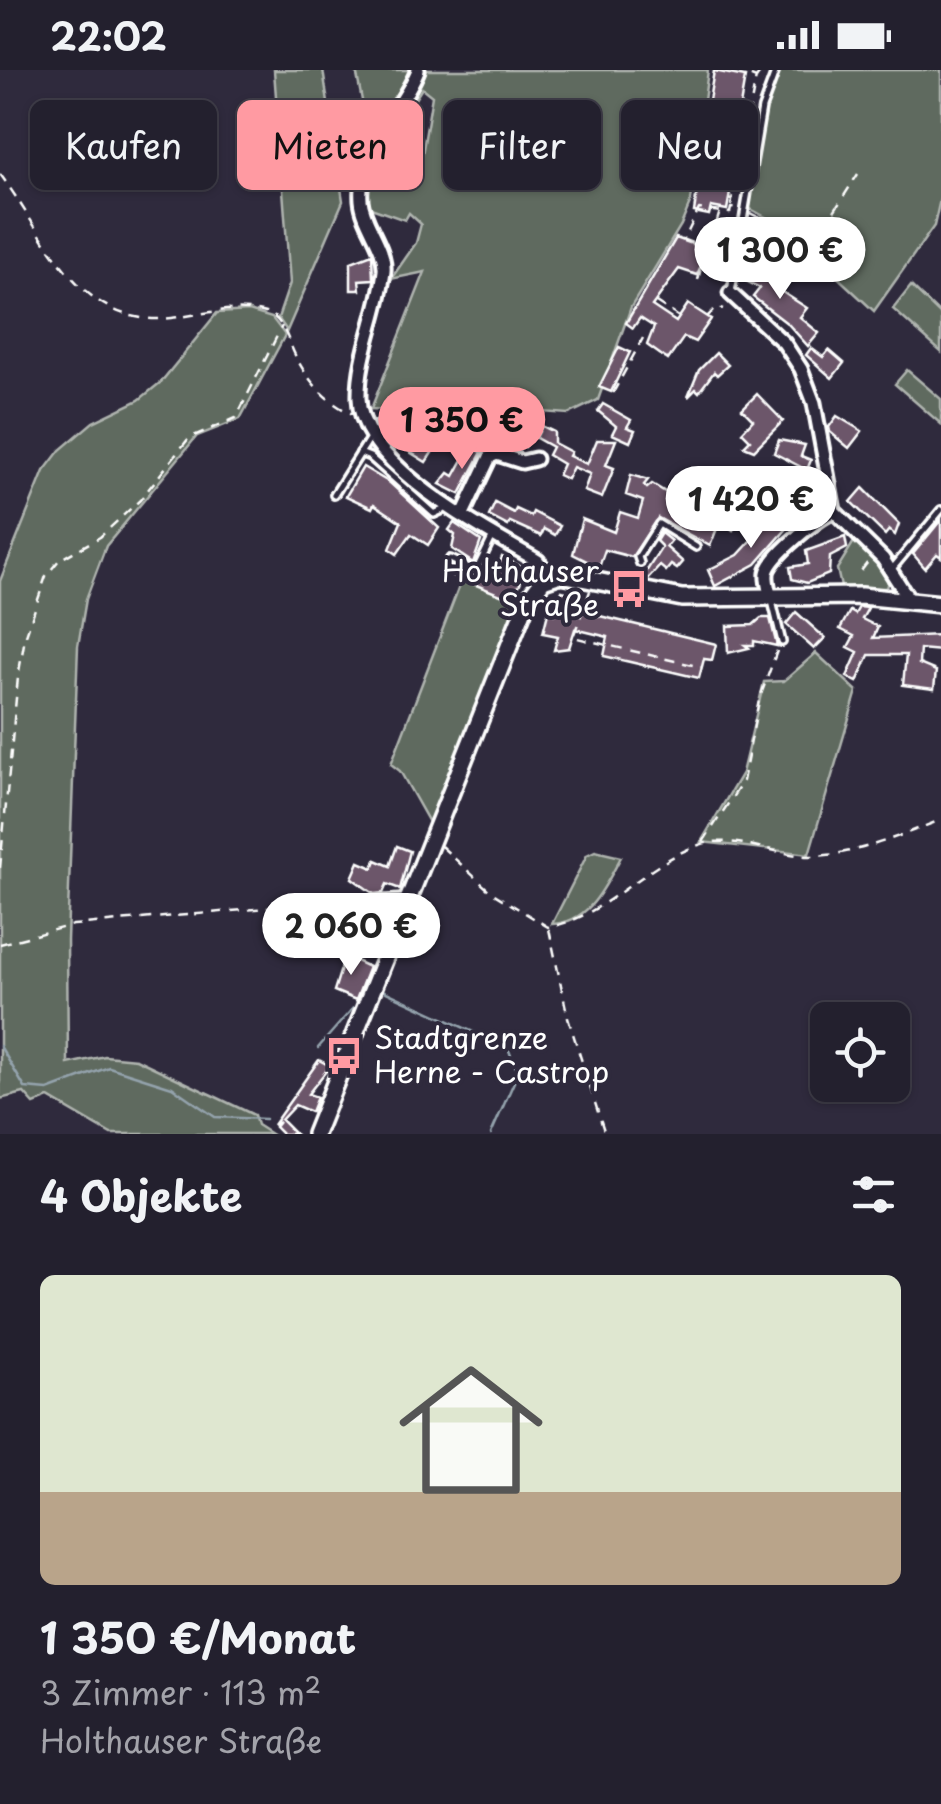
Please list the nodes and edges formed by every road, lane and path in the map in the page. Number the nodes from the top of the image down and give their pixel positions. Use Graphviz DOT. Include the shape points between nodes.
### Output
graph roads {
  1 [pos="418,70"];
  2 [pos="737,70"];
  3 [pos="762,70"];
  4 [pos="776,70"];
  5 [pos="756,78"];
  6 [pos="770,86"];
  7 [pos="0,174"];
  8 [pos="858,174"];
  9 [pos="731,208"];
  10 [pos="742,209"];
  11 [pos="720,210"];
  12 [pos="708,249"];
  13 [pos="698,280"];
  14 [pos="730,293"];
  15 [pos="656,302"];
  16 [pos="723,309"];
  17 [pos="707,316"];
  18 [pos="679,317"];
  19 [pos="282,326"];
  20 [pos="643,338"];
  21 [pos="614,393"];
  22 [pos="360,418"];
  23 [pos="372,434"];
  24 [pos="360,454"];
  25 [pos="535,460"];
  26 [pos="396,478"];
  27 [pos="334,496"];
  28 [pos="941,510"];
  29 [pos="834,511"];
  30 [pos="463,514"];
  31 [pos="494,534"];
  32 [pos="696,547"];
  33 [pos="875,552"];
  34 [pos="450,559"];
  35 [pos="640,563"];
  36 [pos="891,570"];
  37 [pos="862,571"];
  38 [pos="549,577"];
  39 [pos="596,581"];
  40 [pos="771,598"];
  41 [pos="910,601"];
  42 [pos="941,604"];
  43 [pos="782,642"];
  44 [pos="701,667"];
  45 [pos="941,820"];
  46 [pos="432,840"];
  47 [pos="702,844"];
  48 [pos="0,868"];
  49 [pos="409,898"];
  50 [pos="329,903"];
  51 [pos="548,927"];
  52 [pos="0,944"];
  53 [pos="314,1134"];
  54 [pos="605,1134"];
  1 -- 22 [label="street" via="374,138 364,170 362,210 384,265 358,393"];
  2 -- 5 [label="path"];
  3 -- 5 [label="path"];
  4 -- 6 [label="lane"];
  5 -- 6 [label="path"];
  5 -- 9 [label="path"];
  6 -- 10 [label="lane"];
  7 -- 19 [label="path" via="68,277 100,304 159,320 256,310"];
  8 -- 10 [label="path" via="815,241 807,243"];
  9 -- 10 [label="path"];
  9 -- 11 [label="path"];
  10 -- 14 [label="lane"];
  11 -- 12 [label="path"];
  11 -- 12 [label="path" via="698,208 684,234 684,240"];
  12 -- 13 [label="path"];
  14 -- 29 [label="street" via="784,343 801,369"];
  15 -- 18 [label="path"];
  16 -- 17 [label="path"];
  19 -- 22 [label="path" via="319,391"];
  19 -- 48 [label="path" via="241,413 189,438 127,512 46,576 18,677"];
  20 -- 21 [label="path"];
  22 -- 23 [label="street"];
  23 -- 24 [label="lane"];
  23 -- 26 [label="street"];
  24 -- 26 [label="lane"];
  24 -- 27 [label="lane"];
  25 -- 30 [label="street" via="490,457"];
  26 -- 30 [label="street"];
  28 -- 36 [label="lane"];
  29 -- 33 [label="street"];
  29 -- 40 [label="street" via="770,565"];
  30 -- 31 [label="street"];
  31 -- 34 [label="lane" via="476,572"];
  31 -- 38 [label="street" via="538,561"];
  32 -- 35 [label="lane" via="659,524"];
  33 -- 36 [label="street"];
  33 -- 37 [label="path"];
  36 -- 41 [label="street"];
  38 -- 39 [label="main road"];
  38 -- 46 [label="main road" via="526,601"];
  39 -- 40 [label="main road" via="682,598"];
  39 -- 44 [label="path" via="573,638"];
  40 -- 41 [label="main road"];
  40 -- 43 [label="lane"];
  41 -- 42 [label="main road"];
  43 -- 47 [label="path" via="759,700 743,781"];
  45 -- 47 [label="path" via="809,856"];
  46 -- 49 [label="main road"];
  46 -- 51 [label="path" via="491,892"];
  47 -- 51 [label="path" via="576,920"];
  49 -- 50 [label="lane"];
  49 -- 53 [label="main road"];
  50 -- 52 [label="path" via="73,925"];
  51 -- 54 [label="path"];
}
